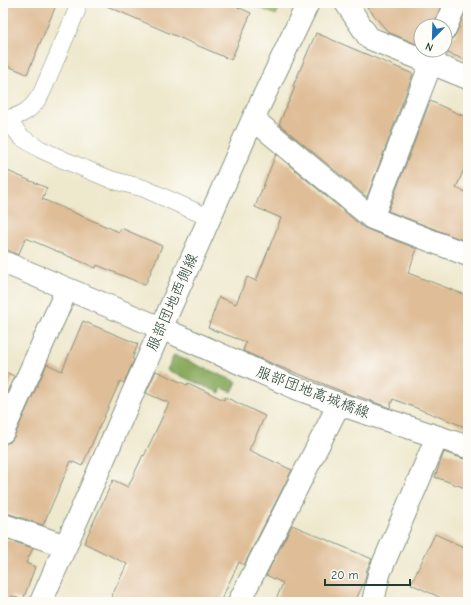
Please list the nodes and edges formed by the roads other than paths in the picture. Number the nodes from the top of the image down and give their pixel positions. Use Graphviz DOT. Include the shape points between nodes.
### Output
graph roads {
  1 [pos="77,3"];
  2 [pos="308,3"];
  3 [pos="346,3"];
  4 [pos="456,3"];
  5 [pos="450,18"];
  6 [pos="413,50"];
  7 [pos="433,58"];
  8 [pos="437,58"];
  9 [pos="468,78"];
  10 [pos="5,119"];
  11 [pos="253,119"];
  12 [pos="210,218"];
  13 [pos="372,218"];
  14 [pos="468,255"];
  15 [pos="3,262"];
  16 [pos="68,289"];
  17 [pos="161,328"];
  18 [pos="339,404"];
  19 [pos="3,432"];
  20 [pos="437,437"];
  21 [pos="468,447"];
  22 [pos="3,525"];
  23 [pos="66,546"];
  24 [pos="41,602"];
  25 [pos="239,602"];
  26 [pos="373,602"];
  1 -- 10 [label="lane" via="77,10 37,102 21,114"];
  2 -- 11 [label="street, 服部団地西側線"];
  3 -- 6 [label="street" via="369,38"];
  4 -- 5 [label="street"];
  7 -- 13 [label="street"];
  8 -- 9 [label="street"];
  10 -- 12 [label="lane" via="21,137 40,149 112,180 143,188"];
  11 -- 12 [label="street, 服部団地西側線"];
  11 -- 13 [label="street"];
  12 -- 17 [label="street, 服部団地西側線"];
  13 -- 14 [label="street"];
  15 -- 16 [label="street, 服部団地高城橋線"];
  16 -- 17 [label="street, 服部団地高城橋線"];
  16 -- 19 [label="street"];
  17 -- 18 [label="street, 服部団地高城橋線" via="298,389"];
  17 -- 23 [label="street, 服部団地西側線"];
  18 -- 20 [label="street, 服部団地高城橋線"];
  18 -- 25 [label="street"];
  20 -- 21 [label="street, 服部団地高城橋線"];
  20 -- 26 [label="street" via="379,574"];
  22 -- 23 [label="street"];
  23 -- 24 [label="street, 服部団地西側線"];
}
